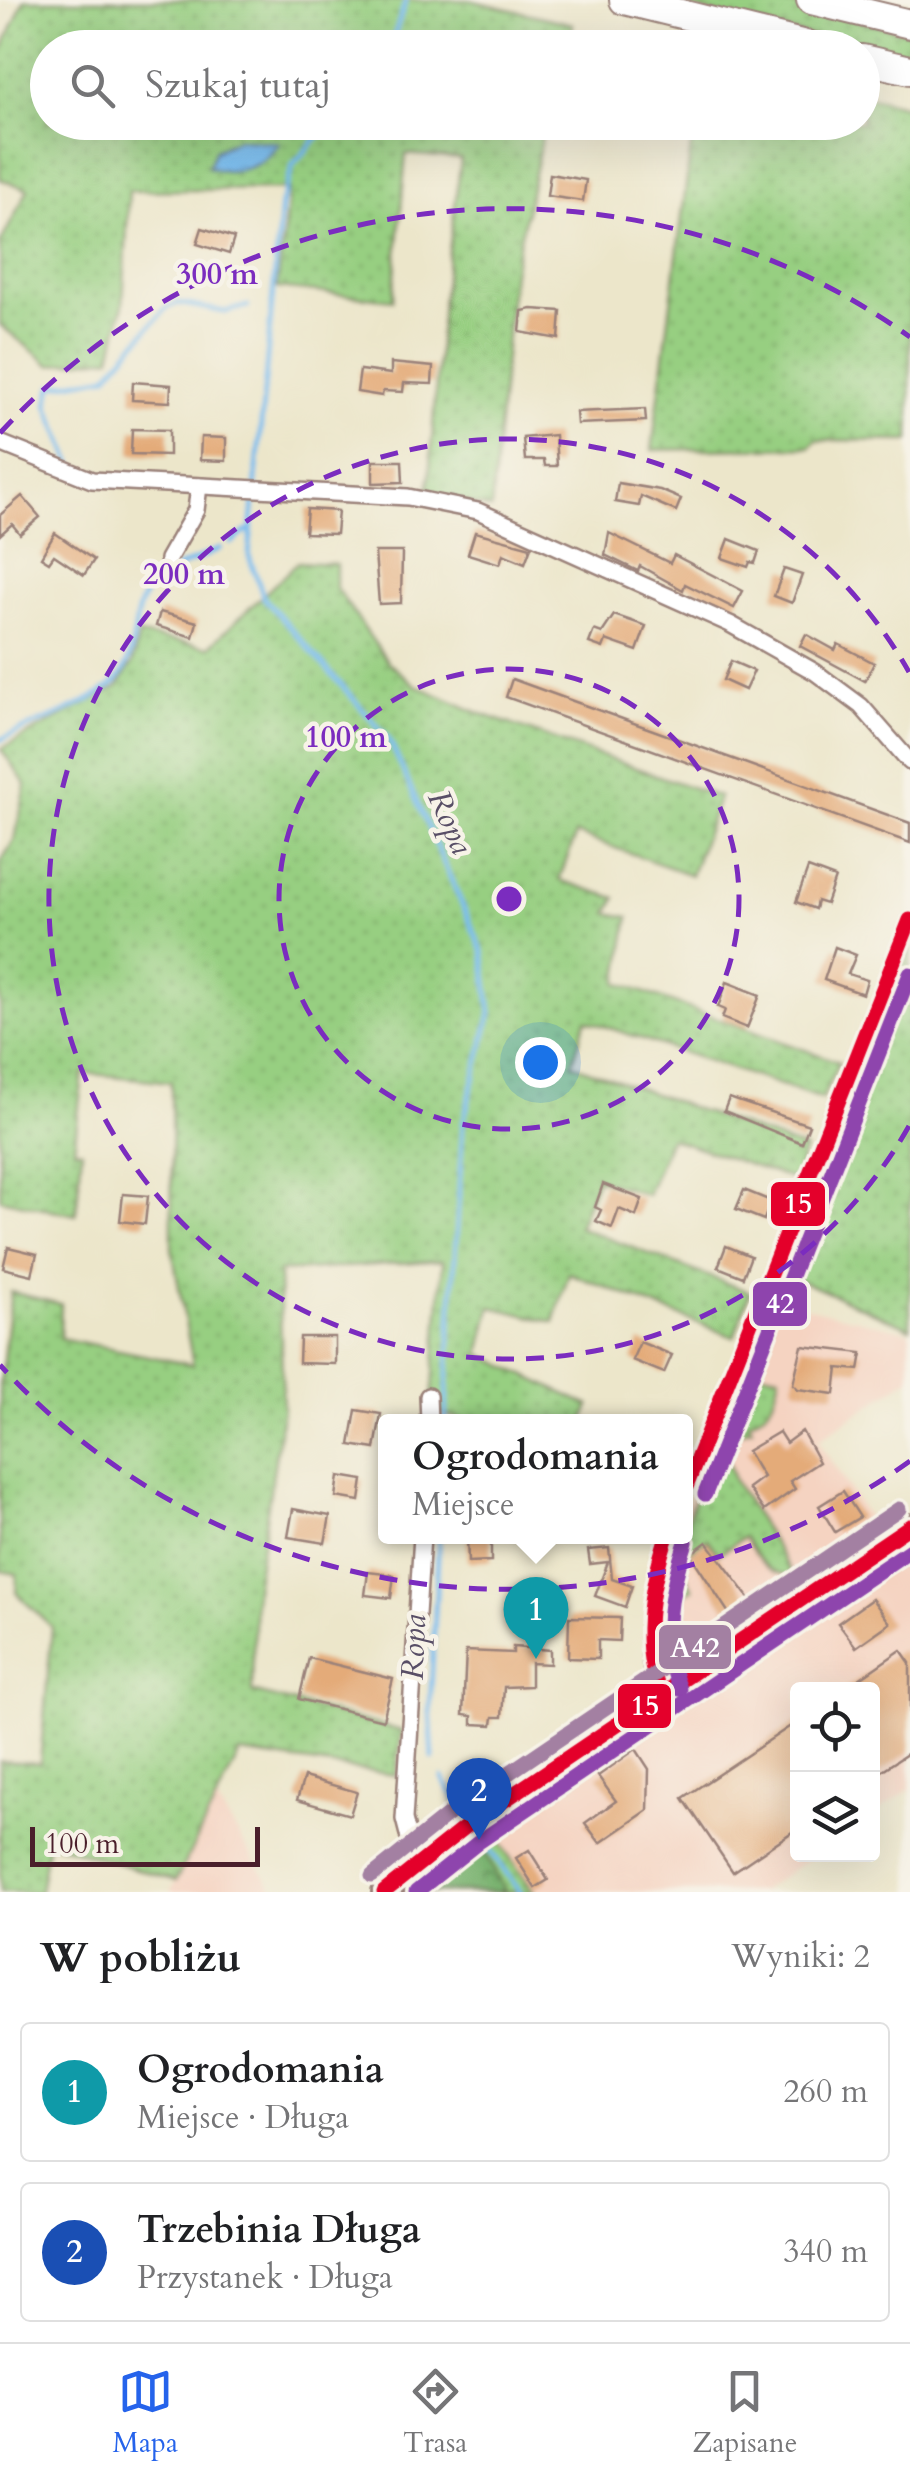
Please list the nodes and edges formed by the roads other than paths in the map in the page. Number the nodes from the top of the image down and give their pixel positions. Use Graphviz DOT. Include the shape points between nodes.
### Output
graph roads {
  1 [pos="624,0"];
  2 [pos="811,0"];
  3 [pos="910,24"];
  4 [pos="745,30"];
  5 [pos="910,58"];
  6 [pos="880,59"];
  7 [pos="880,63"];
  8 [pos="910,70"];
  9 [pos="0,442"];
  10 [pos="198,486"];
  11 [pos="168,559"];
  12 [pos="910,762"];
  13 [pos="910,920"];
  14 [pos="428,1396"];
  15 [pos="429,1414"];
  16 [pos="693,1469"];
  17 [pos="910,1526"];
  18 [pos="421,1544"];
  19 [pos="664,1544"];
  20 [pos="662,1696"];
  21 [pos="421,1862"];
  22 [pos="384,1892"];
  1 -- 4 [label="highway"];
  2 -- 3 [label="highway"];
  5 -- 6 [label="highway"];
  7 -- 8 [label="highway"];
  9 -- 10 [label="street" via="92,480"];
  10 -- 11 [label="street" via="196,510"];
  10 -- 12 [label="street" via="408,497 478,511 730,624 815,672 861,706"];
  13 -- 16 [label="street"];
  14 -- 15 [label="street"];
  17 -- 20 [label="main road"];
  18 -- 21 [label="street" via="404,1819"];
  19 -- 20 [label="street" via="650,1616 652,1676"];
  20 -- 21 [label="main road"];
  21 -- 22 [label="main road"];
}
